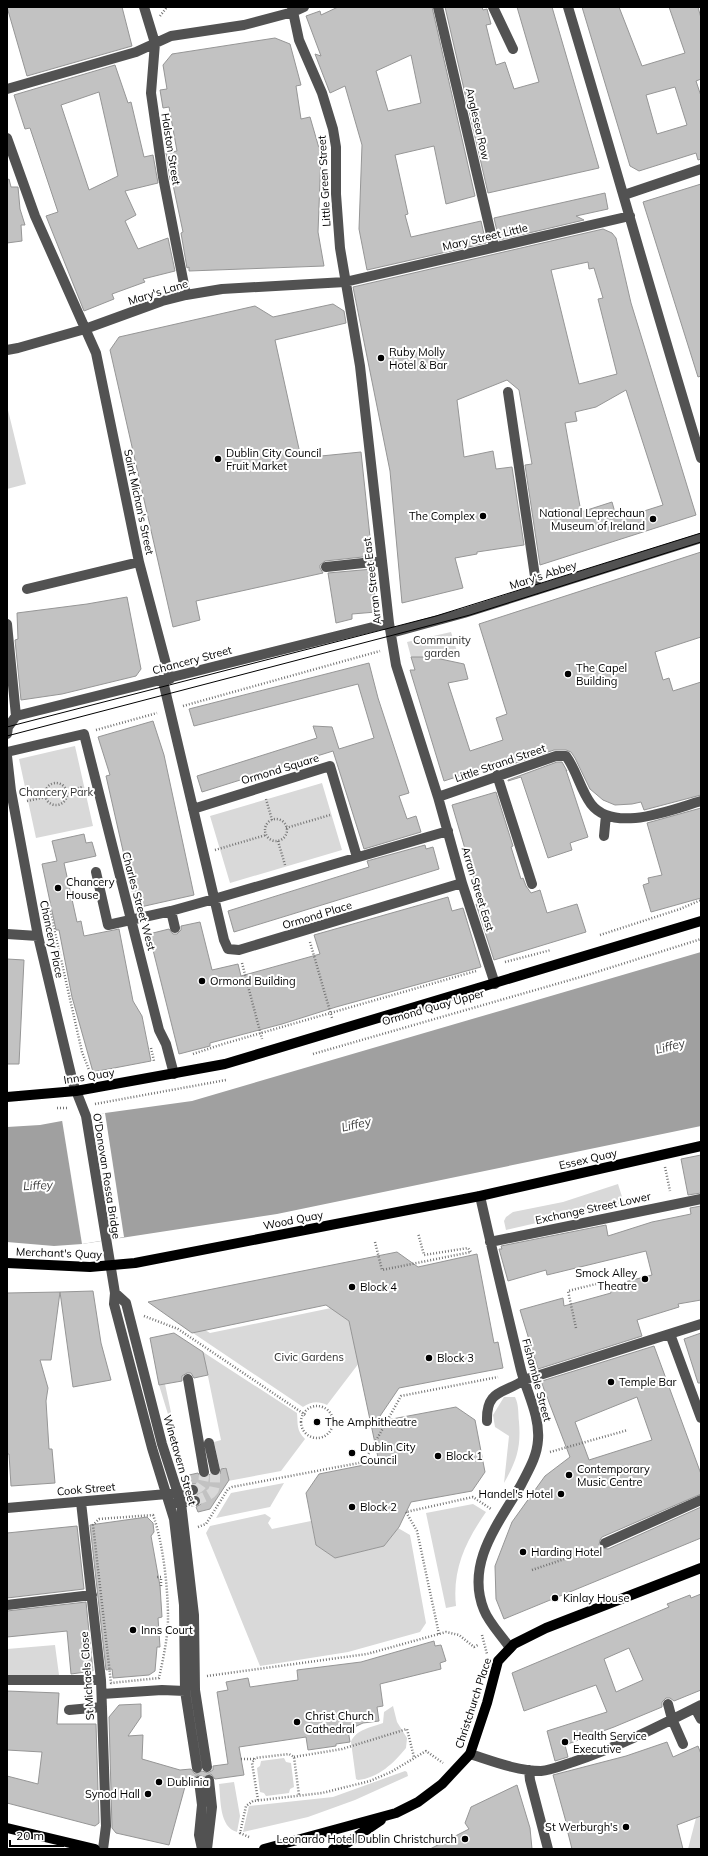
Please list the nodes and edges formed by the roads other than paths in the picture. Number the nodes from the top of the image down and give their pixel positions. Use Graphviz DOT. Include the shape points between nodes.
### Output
graph roads {
  1 [pos="144,7"];
  2 [pos="304,7"];
  3 [pos="438,7"];
  4 [pos="493,7"];
  5 [pos="568,7"];
  6 [pos="293,10"];
  7 [pos="155,43"];
  8 [pos="513,49"];
  9 [pos="7,89"];
  10 [pos="7,138"];
  11 [pos="701,169"];
  12 [pos="624,195"];
  13 [pos="630,216"];
  14 [pos="494,247"];
  15 [pos="345,282"];
  16 [pos="186,295"];
  17 [pos="85,329"];
  18 [pos="7,350"];
  19 [pos="508,392"];
  20 [pos="701,458"];
  21 [pos="701,538"];
  22 [pos="382,561"];
  23 [pos="139,562"];
  24 [pos="326,567"];
  25 [pos="28,589"];
  26 [pos="537,590"];
  27 [pos="7,624"];
  28 [pos="390,628"];
  29 [pos="166,680"];
  30 [pos="16,716"];
  31 [pos="7,730"];
  32 [pos="7,734"];
  33 [pos="7,752"];
  34 [pos="7,756"];
  35 [pos="497,776"];
  36 [pos="9,790"];
  37 [pos="438,797"];
  38 [pos="701,801"];
  39 [pos="193,809"];
  40 [pos="606,815"];
  41 [pos="448,831"];
  42 [pos="604,836"];
  43 [pos="358,857"];
  44 [pos="96,872"];
  45 [pos="462,884"];
  46 [pos="532,884"];
  47 [pos="214,899"];
  48 [pos="171,911"];
  49 [pos="132,920"];
  50 [pos="701,921"];
  51 [pos="175,928"];
  52 [pos="7,934"];
  53 [pos="38,936"];
  54 [pos="495,984"];
  55 [pos="174,1074"];
  56 [pos="76,1091"];
  57 [pos="7,1098"];
  58 [pos="701,1146"];
  59 [pos="480,1196"];
  60 [pos="701,1198"];
  61 [pos="490,1242"];
  62 [pos="7,1263"];
  63 [pos="111,1266"];
  64 [pos="115,1293"];
  65 [pos="701,1324"];
  66 [pos="670,1334"];
  67 [pos="523,1376"];
  68 [pos="188,1379"];
  69 [pos="701,1418"];
  70 [pos="487,1421"];
  71 [pos="209,1443"];
  72 [pos="215,1470"];
  73 [pos="204,1472"];
  74 [pos="193,1490"];
  75 [pos="180,1498"];
  76 [pos="168,1499"];
  77 [pos="701,1500"];
  78 [pos="195,1501"];
  79 [pos="82,1502"];
  80 [pos="7,1508"];
  81 [pos="604,1543"];
  82 [pos="701,1568"];
  83 [pos="92,1596"];
  84 [pos="7,1605"];
  85 [pos="507,1650"];
  86 [pos="7,1680"];
  87 [pos="101,1680"];
  88 [pos="185,1691"];
  89 [pos="102,1694"];
  90 [pos="668,1704"];
  91 [pos="698,1706"];
  92 [pos="102,1707"];
  93 [pos="69,1710"];
  94 [pos="672,1719"];
  95 [pos="701,1719"];
  96 [pos="683,1744"];
  97 [pos="470,1754"];
  98 [pos="529,1770"];
  99 [pos="209,1780"];
  100 [pos="199,1781"];
  101 [pos="388,1815"];
  102 [pos="7,1828"];
  103 [pos="95,1849"];
  104 [pos="103,1849"];
  105 [pos="202,1849"];
  106 [pos="207,1849"];
  107 [pos="264,1849"];
  108 [pos="333,1849"];
  109 [pos="548,1849"];
  1 -- 7 [label="street, Halston Street"];
  2 -- 6 [label="street"];
  3 -- 14 [label="street, Anglesea Row"];
  4 -- 8 [label="street"];
  5 -- 12 [label="street"];
  6 -- 7 [label="street" via="244,25 172,36"];
  6 -- 15 [label="street, Little Green Street" via="299,40 322,93 333,129 340,248"];
  7 -- 9 [label="street" via="136,52"];
  7 -- 16 [label="street, Halston Street" via="151,94 163,177"];
  10 -- 17 [label="street, Saint Michan's Street" via="35,216"];
  11 -- 12 [label="street"];
  12 -- 13 [label="street"];
  13 -- 14 [label="street, Mary Street Little"];
  13 -- 20 [label="street"];
  14 -- 15 [label="street, Mary Street Little"];
  15 -- 16 [label="street, Mary's Lane" via="222,289"];
  15 -- 22 [label="street, Arran Street East" via="360,366"];
  16 -- 17 [label="street, Mary's Lane"];
  17 -- 18 [label="street, Mary's Lane"];
  17 -- 23 [label="street, Saint Michan's Street" via="96,353"];
  19 -- 26 [label="street"];
  21 -- 26 [label="street, Mary's Abbey"];
  22 -- 24 [label="street"];
  22 -- 28 [label="street, Arran Street East"];
  23 -- 25 [label="street"];
  23 -- 29 [label="street, Saint Michan's Street"];
  26 -- 28 [label="street, Mary's Abbey"];
  27 -- 30 [label="street"];
  28 -- 29 [label="street, Chancery Street"];
  28 -- 37 [label="street, Arran Street East" via="396,665"];
  29 -- 30 [label="street, Chancery Street"];
  29 -- 39 [label="street" via="170,710"];
  30 -- 31 [label="street"];
  31 -- 32 [label="street"];
  33 -- 49 [label="street, Charles Street West" via="84,734"];
  34 -- 36 [label="street, Chancery Place"];
  35 -- 37 [label="street, Little Strand Street"];
  35 -- 40 [label="street, Little Strand Street" via="556,756 566,756 573,764 582,791 593,806"];
  35 -- 46 [label="street"];
  36 -- 53 [label="street, Chancery Place"];
  37 -- 41 [label="street, Arran Street East"];
  38 -- 40 [label="street, Little Strand Street" via="652,816 622,819"];
  39 -- 43 [label="street, Ormond Square" via="330,766"];
  39 -- 47 [label="street"];
  40 -- 42 [label="street"];
  41 -- 43 [label="street"];
  41 -- 45 [label="street, Arran Street East"];
  43 -- 47 [label="street"];
  44 -- 49 [label="street" via="108,925"];
  45 -- 47 [label="street, Ormond Place" via="239,950 228,949"];
  45 -- 54 [label="street, Arran Street East"];
  47 -- 48 [label="street"];
  48 -- 49 [label="street"];
  48 -- 51 [label="street"];
  49 -- 55 [label="street, Charles Street West" via="159,1030 166,1044"];
  50 -- 54 [label="main road, Ormond Quay Upper"];
  52 -- 53 [label="street"];
  53 -- 56 [label="street, Chancery Place"];
  54 -- 55 [label="main road, Ormond Quay Upper" via="225,1064"];
  55 -- 56 [label="main road, Inns Quay"];
  56 -- 57 [label="main road, Inns Quay"];
  56 -- 63 [label="street, O'Donovan Rossa Bridge" via="89,1134"];
  58 -- 59 [label="main road, Essex Quay"];
  59 -- 61 [label="street, Fishamble Street"];
  59 -- 63 [label="main road, Wood Quay"];
  60 -- 61 [label="street, Exchange Street Lower"];
  61 -- 67 [label="street, Fishamble Street"];
  62 -- 63 [label="main road, Merchant's Quay" via="90,1268"];
  63 -- 64 [label="street, Winetavern Street"];
  64 -- 75 [label="street, Winetavern Street" via="126,1303 162,1444"];
  64 -- 76 [label="street, Winetavern Street" via="116,1313"];
  65 -- 66 [label="street"];
  66 -- 67 [label="street"];
  66 -- 69 [label="street"];
  67 -- 70 [label="street" via="516,1386 500,1391 491,1398"];
  67 -- 85 [label="street, Fishamble Street" via="538,1428 536,1455 528,1473 492,1531 481,1560 478,1582 484,1611"];
  68 -- 73 [label="street"];
  71 -- 72 [label="street"];
  74 -- 75 [label="street"];
  75 -- 76 [label="street, Cook Street"];
  75 -- 78 [label="street"];
  75 -- 88 [label="street, Winetavern Street" via="194,1615 195,1690 202,1768"];
  76 -- 79 [label="street, Cook Street"];
  76 -- 88 [label="street, Winetavern Street" via="176,1531 182,1577"];
  77 -- 81 [label="street"];
  79 -- 80 [label="street, Cook Street"];
  79 -- 83 [label="street, St Michaels Close"];
  82 -- 85 [label="main road" via="546,1628"];
  83 -- 84 [label="street"];
  83 -- 87 [label="street, St Michaels Close"];
  85 -- 97 [label="main road, Christchurch Place" via="498,1661 493,1675 487,1704"];
  86 -- 87 [label="street"];
  87 -- 89 [label="street, St Michaels Close"];
  88 -- 89 [label="street"];
  89 -- 92 [label="street, St Michaels Close"];
  90 -- 94 [label="street"];
  91 -- 94 [label="street"];
  91 -- 95 [label="street"];
  92 -- 93 [label="street"];
  92 -- 104 [label="street, St Michaels Close" via="106,1826"];
  94 -- 96 [label="street"];
  94 -- 98 [label="street" via="588,1757 552,1769"];
  97 -- 98 [label="street"];
  97 -- 101 [label="main road, Christchurch Place" via="442,1784 418,1802"];
  98 -- 109 [label="street"];
  99 -- 106 [label="street" via="212,1806"];
  100 -- 105 [label="street" via="202,1804 199,1834"];
  101 -- 107 [label="main road, Christchurch Place"];
  101 -- 108 [label="main road, Christchurch Place" via="347,1843"];
  102 -- 103 [label="main road"];
}
